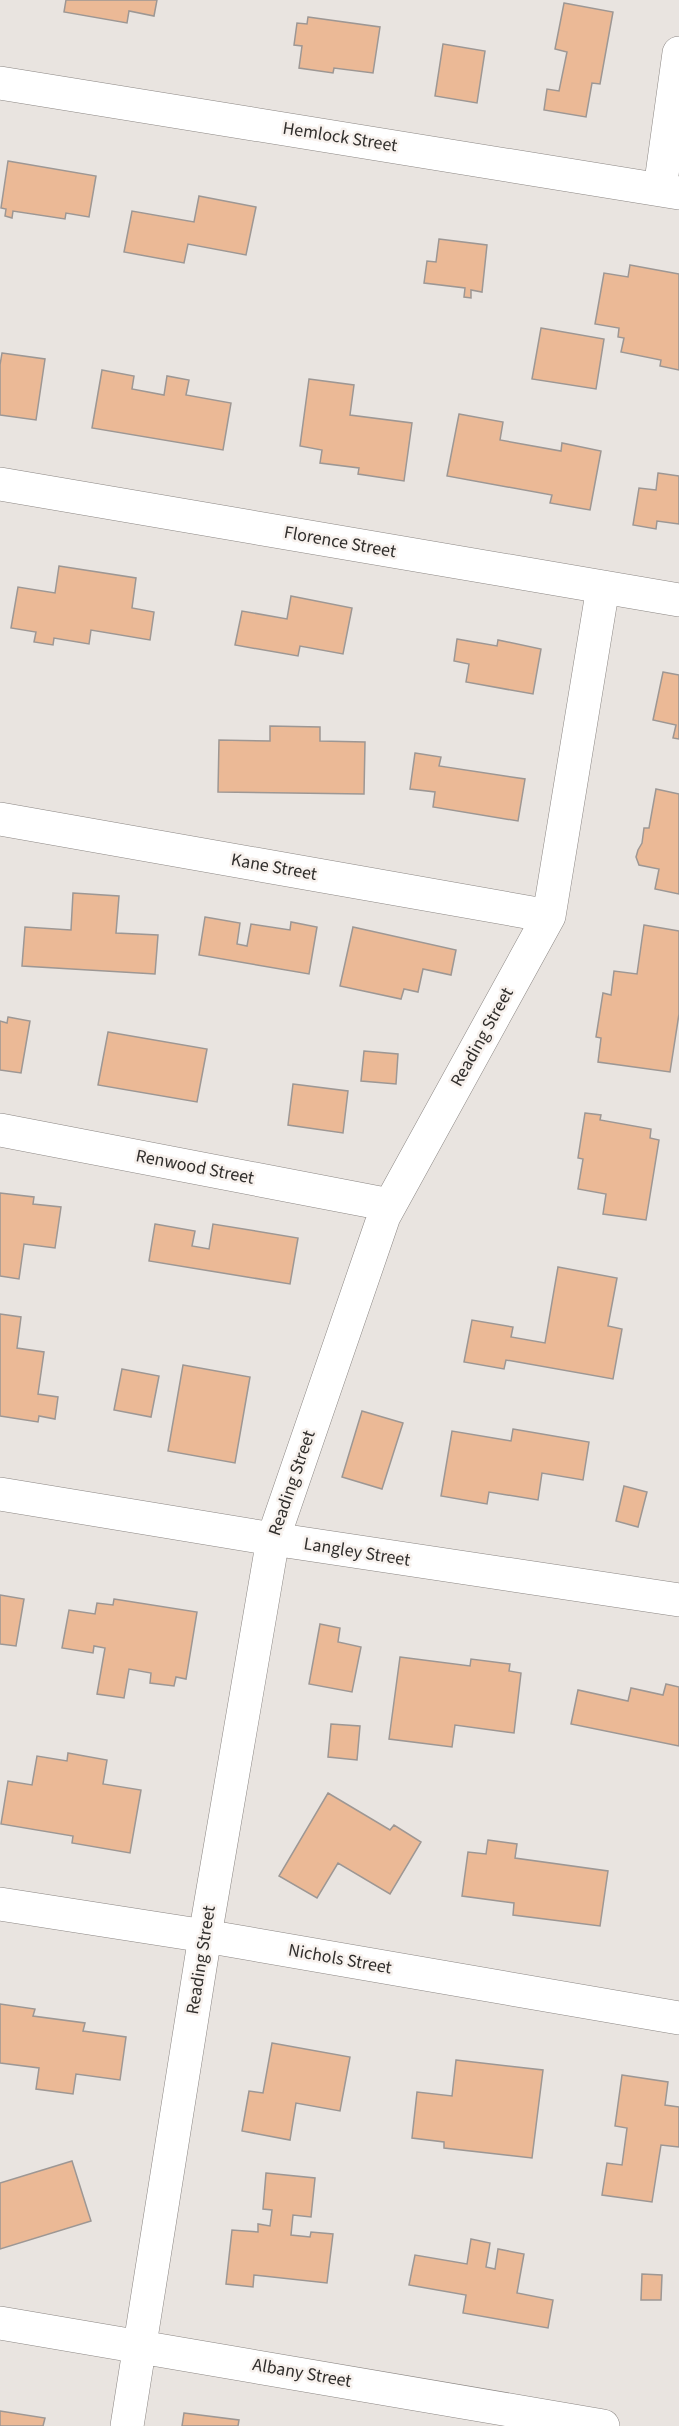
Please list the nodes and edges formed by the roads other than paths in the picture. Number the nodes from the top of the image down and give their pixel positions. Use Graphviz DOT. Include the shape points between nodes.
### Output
graph roads {
  1 [pos="679,53"];
  2 [pos="0,83"];
  3 [pos="670,191"];
  4 [pos="0,484"];
  5 [pos="603,587"];
  6 [pos="679,600"];
  7 [pos="0,819"];
  8 [pos="549,916"];
  9 [pos="0,1130"];
  10 [pos="390,1205"];
  11 [pos="0,1494"];
  12 [pos="273,1539"];
  13 [pos="679,1600"];
  14 [pos="0,1904"];
  15 [pos="205,1936"];
  16 [pos="679,2018"];
  17 [pos="0,2323"];
  18 [pos="140,2345"];
  19 [pos="127,2426"];
  20 [pos="603,2426"];
  1 -- 3 [label="street"];
  2 -- 3 [label="street, Hemlock Street"];
  4 -- 5 [label="street, Florence Street"];
  5 -- 6 [label="street, Florence Street"];
  5 -- 8 [label="street, Reading Street"];
  7 -- 8 [label="street, Kane Street"];
  8 -- 10 [label="street, Reading Street"];
  9 -- 10 [label="street, Renwood Street"];
  10 -- 12 [label="street, Reading Street"];
  11 -- 12 [label="street, Langley Street"];
  12 -- 13 [label="street, Langley Street"];
  12 -- 15 [label="street, Reading Street"];
  14 -- 15 [label="street, Nichols Street"];
  15 -- 16 [label="street, Nichols Street"];
  15 -- 18 [label="street, Reading Street"];
  17 -- 18 [label="street, Albany Street"];
  18 -- 19 [label="street, Reading Street"];
  18 -- 20 [label="street, Albany Street"];
}
